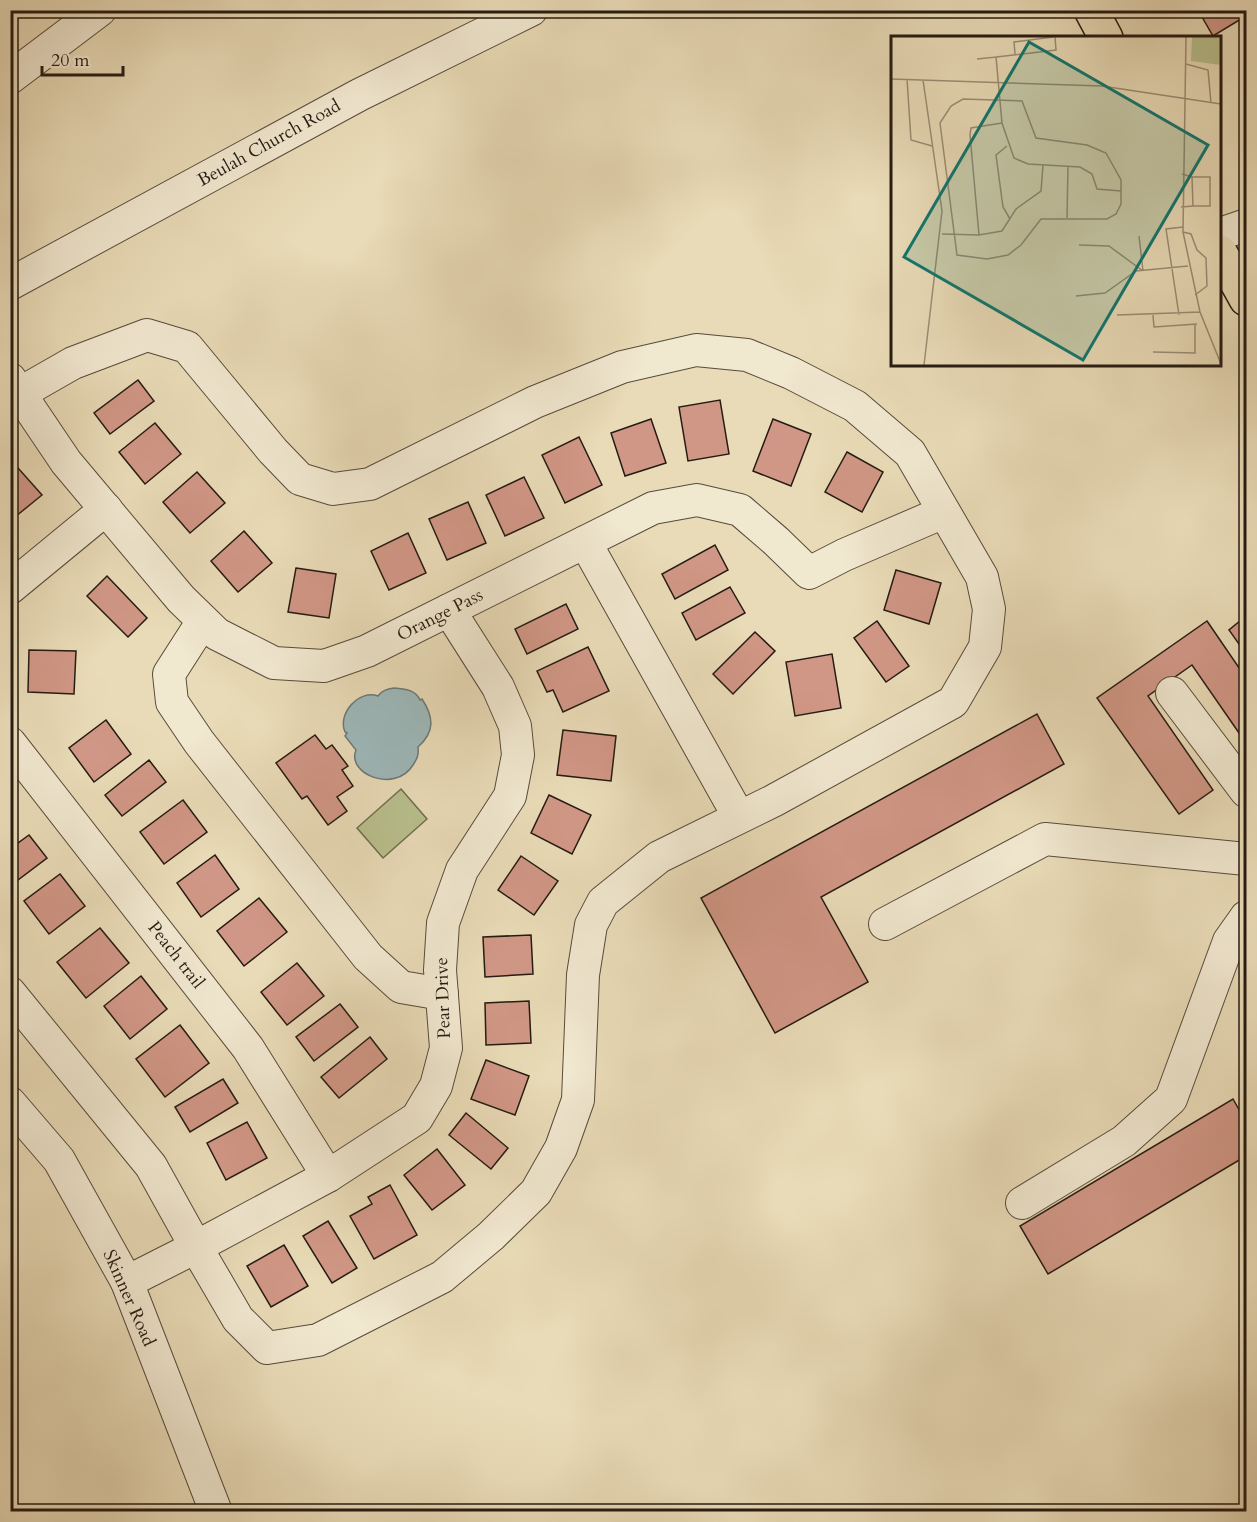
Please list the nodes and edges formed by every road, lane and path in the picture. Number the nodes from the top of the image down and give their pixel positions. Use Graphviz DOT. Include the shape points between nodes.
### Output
graph roads {
  1 [pos="100,10"];
  2 [pos="531,10"];
  3 [pos="1091,10"];
  4 [pos="1105,36"];
  5 [pos="10,78"];
  6 [pos="1246,225"];
  7 [pos="1221,234"];
  8 [pos="1221,254"];
  9 [pos="10,284"];
  10 [pos="1246,299"];
  11 [pos="14,391"];
  12 [pos="106,509"];
  13 [pos="944,512"];
  14 [pos="585,542"];
  15 [pos="10,588"];
  16 [pos="449,610"];
  17 [pos="203,621"];
  18 [pos="1172,693"];
  19 [pos="10,743"];
  20 [pos="1246,791"];
  21 [pos="739,817"];
  22 [pos="1246,859"];
  23 [pos="1246,917"];
  24 [pos="885,924"];
  25 [pos="10,993"];
  26 [pos="442,994"];
  27 [pos="10,1103"];
  28 [pos="328,1176"];
  29 [pos="1022,1203"];
  30 [pos="196,1247"];
  31 [pos="127,1282"];
  32 [pos="216,1512"];
  1 -- 5 [label="street"];
  2 -- 9 [label="street, Beulah Church Road" via="359,95"];
  3 -- 4 [label="main road"];
  6 -- 7 [label="street"];
  8 -- 10 [label="main road"];
  11 -- 12 [label="street, Orange Pass"];
  11 -- 13 [label="street" via="147,335 187,347 300,479 333,489 370,484 535,402 622,367 696,350 747,355 855,406 910,453"];
  12 -- 15 [label="street"];
  12 -- 17 [label="street, Orange Pass"];
  13 -- 14 [label="street, Orange Pass" via="808,573 740,510 697,500 653,508"];
  13 -- 21 [label="street" via="982,577 989,609 986,647 953,702"];
  14 -- 16 [label="street, Orange Pass"];
  14 -- 21 [label="street"];
  16 -- 17 [label="street, Orange Pass" via="367,651 324,666 274,663 216,634"];
  16 -- 26 [label="street, Pear Drive" via="498,687 515,726 518,755 510,796 462,870 443,923"];
  17 -- 26 [label="street" via="169,674 172,702 368,957 401,987"];
  18 -- 20 [label="street"];
  19 -- 28 [label="street, Peach trail" via="248,1048"];
  21 -- 30 [label="street" via="659,857 603,902 591,925 583,975 578,1100 561,1148 536,1192 442,1277 318,1340 267,1348 238,1319"];
  22 -- 24 [label="street" via="1045,839"];
  23 -- 29 [label="street" via="1229,941 1171,1099 1124,1141"];
  25 -- 30 [label="street" via="151,1166"];
  26 -- 28 [label="street, Pear Drive" via="446,1048 436,1086 417,1118"];
  27 -- 31 [label="street, Skinner Road" via="59,1160"];
  28 -- 30 [label="street, Pear Drive"];
  30 -- 31 [label="street, Pear Drive"];
  31 -- 32 [label="street, Skinner Road"];
}
